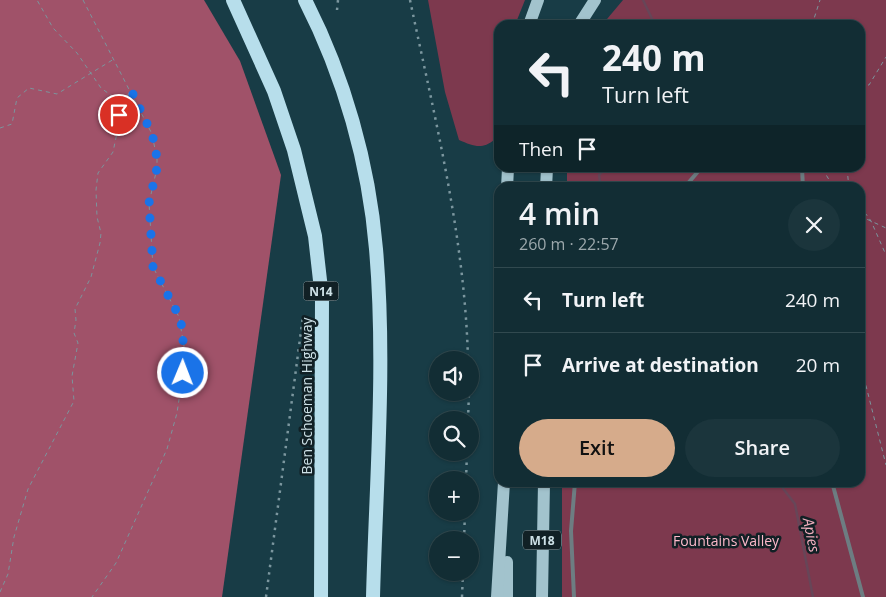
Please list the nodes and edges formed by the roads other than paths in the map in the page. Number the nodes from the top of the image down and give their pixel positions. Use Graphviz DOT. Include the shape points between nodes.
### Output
graph roads {
  1 [pos="232,0"];
  2 [pos="305,0"];
  3 [pos="538,0"];
  4 [pos="595,0"];
  5 [pos="531,20"];
  6 [pos="582,20"];
  7 [pos="698,172"];
  8 [pos="689,182"];
  9 [pos="505,487"];
  10 [pos="505,487"];
  11 [pos="544,487"];
  12 [pos="575,487"];
  13 [pos="833,487"];
  14 [pos="321,597"];
  15 [pos="373,597"];
  16 [pos="497,597"];
  17 [pos="507,597"];
  18 [pos="542,597"];
  19 [pos="574,597"];
  20 [pos="863,597"];
  1 -- 14 [label="highway, Ben Schoeman Highway / N14" via="274,92 294,150 315,236 322,298"];
  2 -- 15 [label="highway" via="327,47 351,119 376,249 380,342"];
  3 -- 5 [label="main road"];
  4 -- 6 [label="main road"];
  7 -- 8 [label="lane"];
  9 -- 16 [label="main road"];
  10 -- 17 [label="main road, M18"];
  11 -- 18 [label="main road, M18"];
  12 -- 19 [label="lane" via="571,531"];
  13 -- 20 [label="lane"];
}
